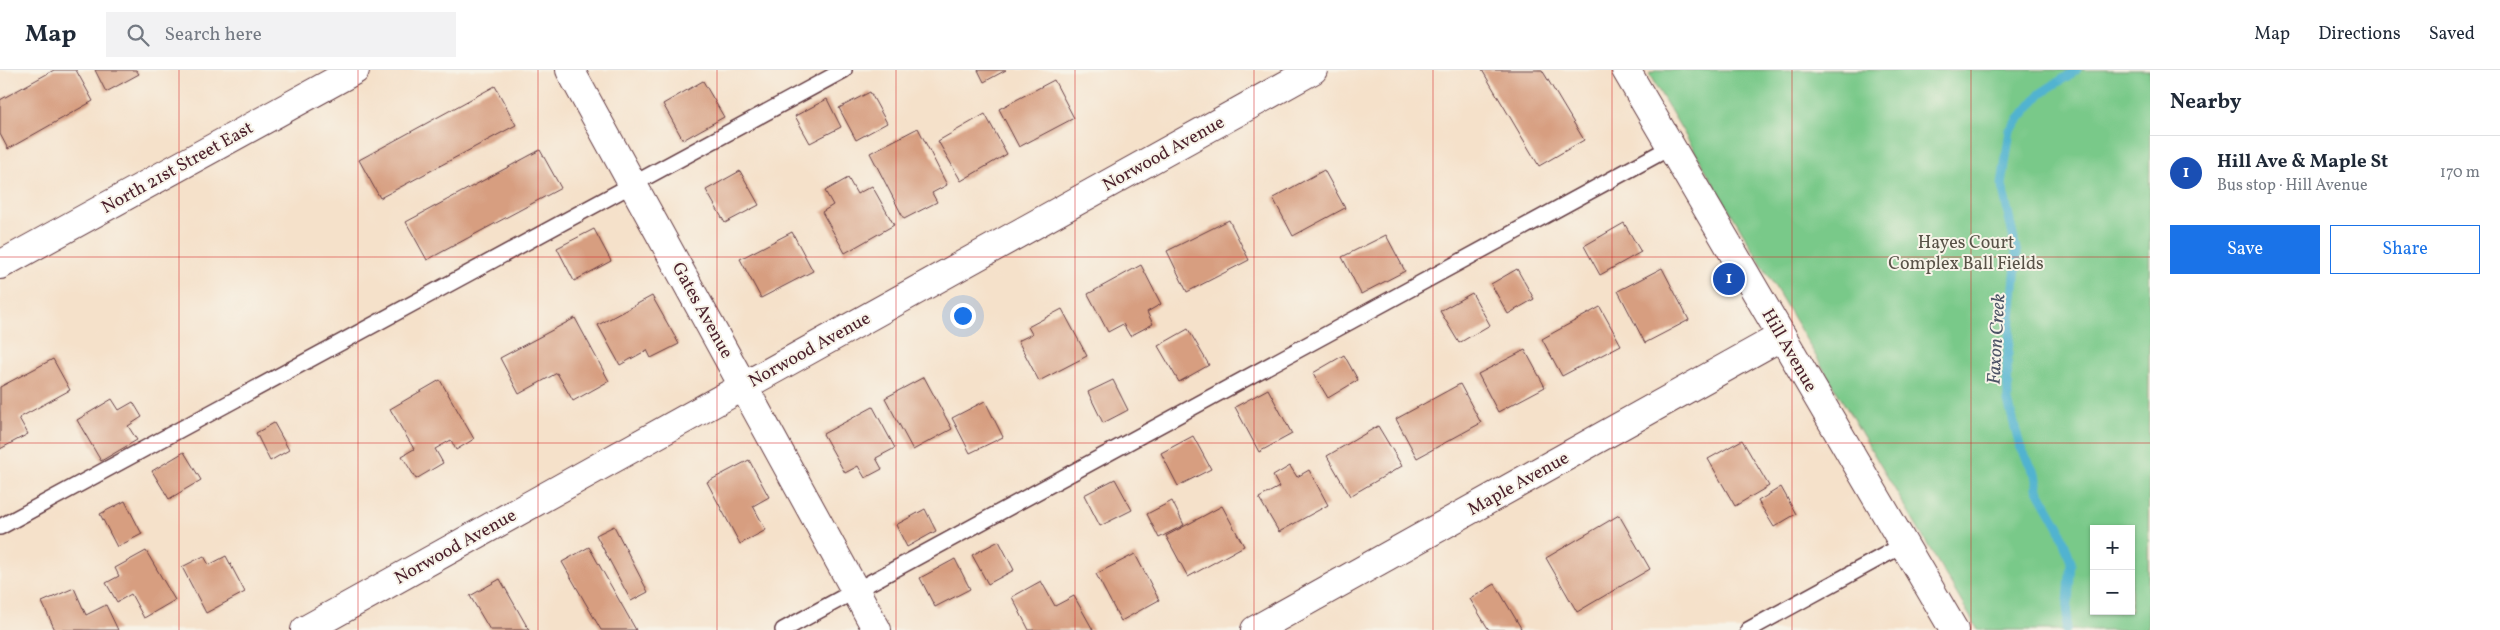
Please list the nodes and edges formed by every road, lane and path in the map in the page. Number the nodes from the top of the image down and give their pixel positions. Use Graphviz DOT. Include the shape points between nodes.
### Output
graph roads {
  1 [pos="354,70"];
  2 [pos="570,70"];
  3 [pos="844,70"];
  4 [pos="1313,70"];
  5 [pos="1626,70"];
  6 [pos="1671,148"];
  7 [pos="634,186"];
  8 [pos="0,265"];
  9 [pos="1782,336"];
  10 [pos="744,385"];
  11 [pos="0,527"];
  12 [pos="1905,544"];
  13 [pos="856,590"];
  14 [pos="305,630"];
  15 [pos="783,630"];
  16 [pos="877,630"];
  17 [pos="1255,630"];
  18 [pos="1748,630"];
  19 [pos="1954,630"];
  1 -- 8 [label="street, North 21st Street East"];
  2 -- 7 [label="street, Gates Avenue"];
  3 -- 7 [label="lane"];
  4 -- 10 [label="street, Norwood Avenue"];
  5 -- 6 [label="street, Hill Avenue"];
  6 -- 9 [label="street, Hill Avenue"];
  6 -- 13 [label="lane"];
  7 -- 10 [label="street, Gates Avenue"];
  7 -- 11 [label="lane"];
  9 -- 12 [label="street, Hill Avenue"];
  9 -- 17 [label="street, Maple Avenue"];
  10 -- 13 [label="street, Gates Avenue"];
  10 -- 14 [label="street, Norwood Avenue"];
  12 -- 18 [label="lane"];
  12 -- 19 [label="street, Hill Avenue"];
  13 -- 15 [label="lane"];
  13 -- 16 [label="street, Gates Avenue"];
}
